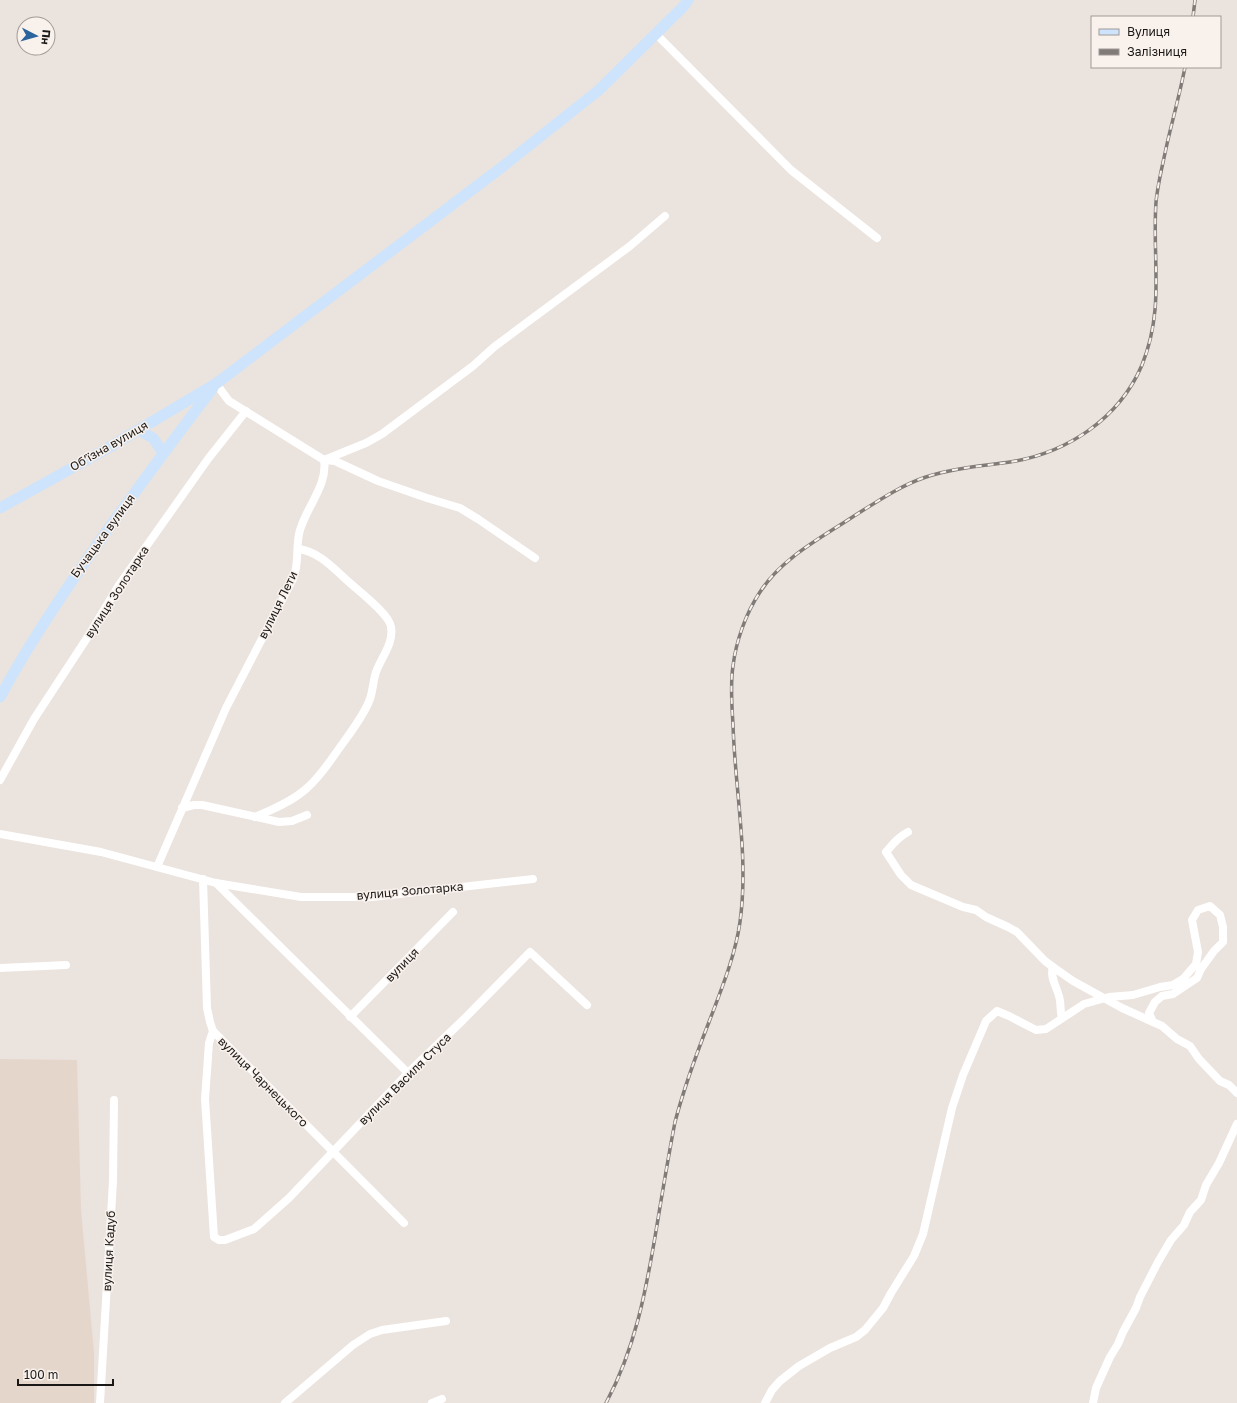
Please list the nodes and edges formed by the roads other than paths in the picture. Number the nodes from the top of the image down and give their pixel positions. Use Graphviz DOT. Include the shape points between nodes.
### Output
graph roads {
  1 [pos="688,0"];
  2 [pos="656,34"];
  3 [pos="665,216"];
  4 [pos="877,238"];
  5 [pos="217,383"];
  6 [pos="246,411"];
  7 [pos="138,430"];
  8 [pos="163,453"];
  9 [pos="324,460"];
  10 [pos="0,508"];
  11 [pos="298,549"];
  12 [pos="535,558"];
  13 [pos="0,697"];
  14 [pos="0,780"];
  15 [pos="182,808"];
  16 [pos="307,815"];
  17 [pos="254,817"];
  18 [pos="908,832"];
  19 [pos="0,834"];
  20 [pos="158,867"];
  21 [pos="203,879"];
  22 [pos="533,879"];
  23 [pos="216,883"];
  24 [pos="453,912"];
  25 [pos="66,965"];
  26 [pos="1053,967"];
  27 [pos="0,968"];
  28 [pos="1106,998"];
  29 [pos="587,1005"];
  30 [pos="350,1017"];
  31 [pos="1062,1017"];
  32 [pos="1153,1022"];
  33 [pos="213,1031"];
  34 [pos="408,1073"];
  35 [pos="1237,1093"];
  36 [pos="114,1100"];
  37 [pos="1237,1124"];
  38 [pos="333,1152"];
  39 [pos="404,1223"];
  40 [pos="446,1321"];
  41 [pos="442,1399"];
  42 [pos="100,1403"];
  43 [pos="285,1403"];
  44 [pos="432,1403"];
  45 [pos="765,1403"];
  46 [pos="1093,1403"];
  1 -- 2 [label="main road"];
  2 -- 4 [label="street" via="791,170"];
  2 -- 5 [label="main road" via="599,90 490,177"];
  3 -- 9 [label="street" via="630,246 382,434"];
  5 -- 6 [label="street" via="226,398"];
  5 -- 7 [label="main road, Обʼїзна вулиця"];
  5 -- 8 [label="main road, Бучацька вулиця"];
  6 -- 9 [label="street"];
  6 -- 14 [label="street, вулиця Золотарка" via="208,459 119,585 34,719"];
  7 -- 8 [label="main road" via="153,438"];
  7 -- 10 [label="main road, Обʼїзна вулиця"];
  8 -- 13 [label="main road, Бучацька вулиця" via="53,607"];
  9 -- 11 [label="street, вулиця Лети" via="324,477 303,520 298,536"];
  9 -- 12 [label="street" via="335,460 385,484 460,508"];
  11 -- 15 [label="street, вулиця Лети" via="294,579 226,708"];
  11 -- 17 [label="street" via="326,562 369,600 390,622 391,635 375,675 368,704 324,770 301,793"];
  15 -- 17 [label="street" via="198,805"];
  15 -- 20 [label="street, вулиця Лети"];
  16 -- 17 [label="street" via="286,822"];
  18 -- 26 [label="street" via="894,842 886,852 911,885 976,910 1017,932"];
  19 -- 20 [label="street, вулиця Золотарка" via="101,852"];
  20 -- 21 [label="street, вулиця Золотарка"];
  21 -- 23 [label="street, вулиця Золотарка"];
  21 -- 33 [label="street, вулиця Чарнецького" via="207,1008"];
  22 -- 23 [label="street, вулиця Золотарка" via="372,897 301,897"];
  23 -- 30 [label="street, вулиця Золотарка"];
  24 -- 30 [label="street, вулиця"];
  25 -- 27 [label="street"];
  26 -- 28 [label="street"];
  26 -- 31 [label="street" via="1051,972 1060,1000"];
  28 -- 31 [label="street" via="1084,1004"];
  28 -- 32 [label="street"];
  28 -- 32 [label="street" via="1133,995 1173,985 1183,979 1196,964 1198,952 1192,920 1198,910 1210,906 1220,915 1223,942 1214,951 1197,978 1155,1002 1150,1013"];
  29 -- 34 [label="street, вулиця Василя Стуса" via="530,952"];
  30 -- 34 [label="street, вулиця Золотарка"];
  31 -- 45 [label="street" via="1046,1029 1036,1030 996,1011 986,1021 952,1108 923,1234 914,1256 884,1308 856,1337 830,1348 799,1366 780,1381"];
  32 -- 35 [label="street" via="1190,1046 1220,1081"];
  33 -- 38 [label="street, вулиця Чарнецького"];
  33 -- 38 [label="street, вулиця Василя Стуса" via="209,1043 205,1099 214,1237 225,1240 254,1229 289,1198"];
  34 -- 38 [label="street, вулиця Василя Стуса"];
  36 -- 42 [label="street, вулиця Кадуб" via="113,1181"];
  37 -- 46 [label="street" via="1201,1200 1190,1212 1158,1262 1110,1357 1096,1388"];
  38 -- 39 [label="street, вулиця Чарнецького"];
  40 -- 43 [label="street" via="370,1334 353,1345"];
  41 -- 44 [label="street"];
}
